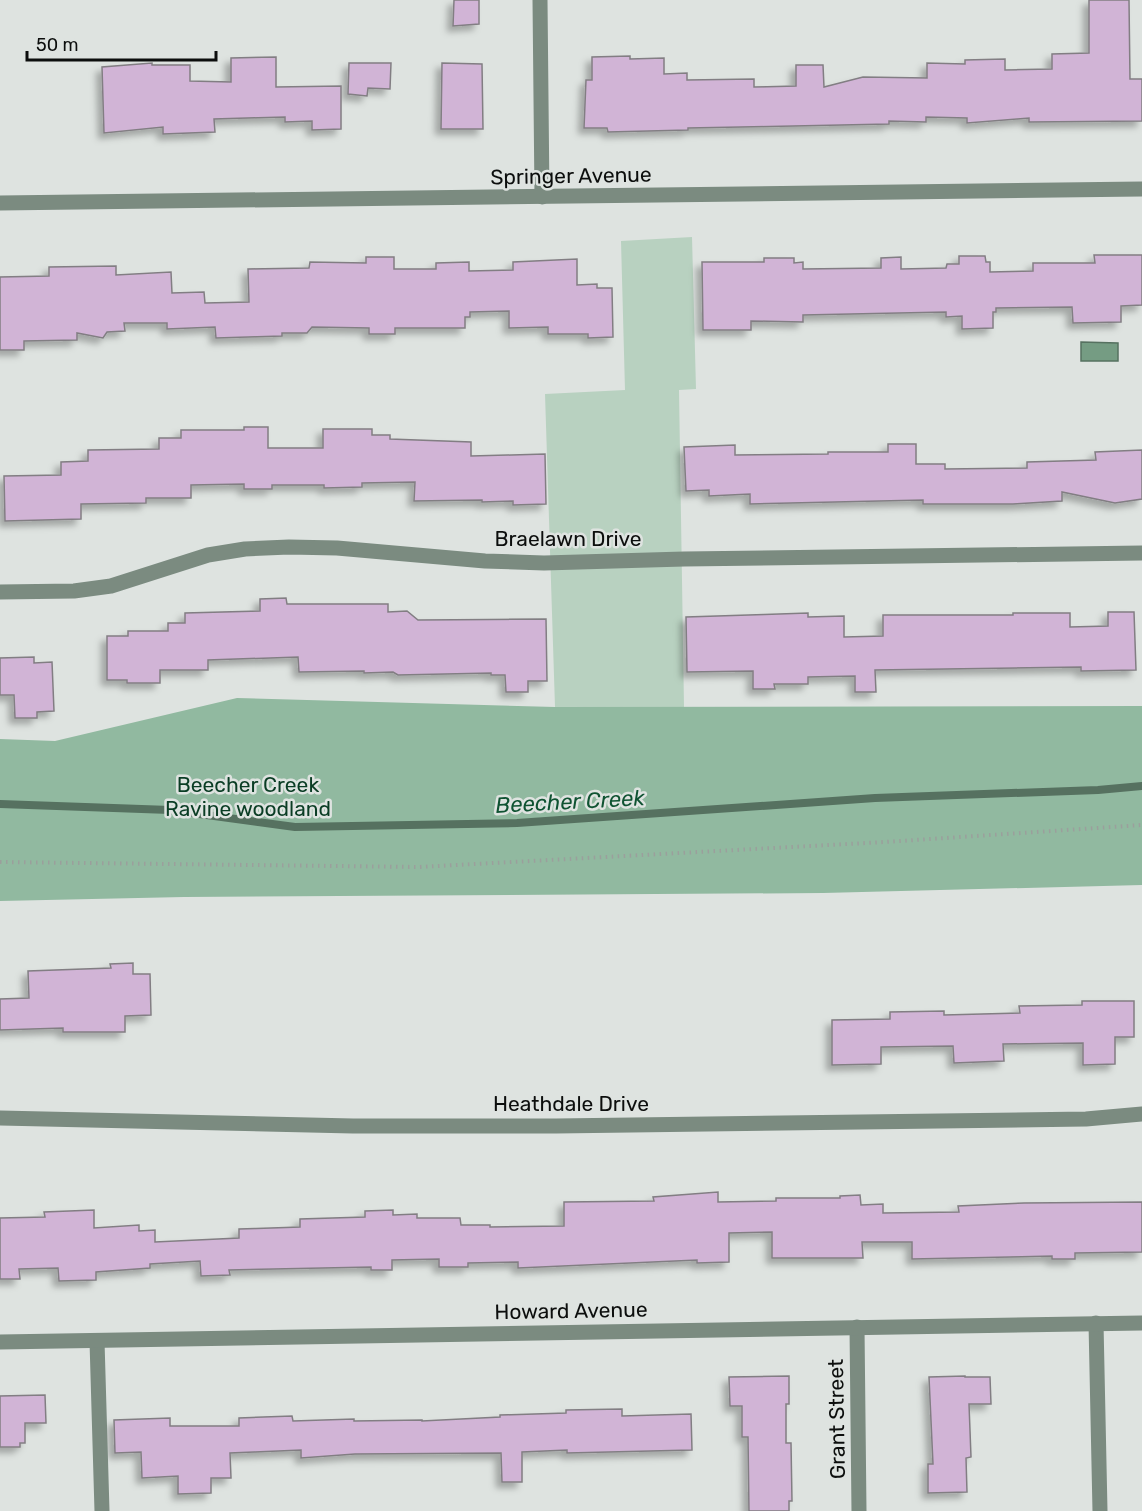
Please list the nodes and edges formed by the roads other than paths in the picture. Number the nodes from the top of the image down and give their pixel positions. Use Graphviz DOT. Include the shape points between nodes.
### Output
graph roads {
  1 [pos="540,0"];
  2 [pos="1142,189"];
  3 [pos="542,197"];
  4 [pos="0,203"];
  5 [pos="1142,553"];
  6 [pos="0,592"];
  7 [pos="1142,1114"];
  8 [pos="0,1118"];
  9 [pos="1096,1323"];
  10 [pos="1142,1323"];
  11 [pos="856,1327"];
  12 [pos="97,1341"];
  13 [pos="0,1342"];
  14 [pos="102,1511"];
  15 [pos="859,1511"];
  16 [pos="1100,1511"];
  1 -- 3 [label="street"];
  2 -- 3 [label="street, Springer Avenue"];
  3 -- 4 [label="street, Springer Avenue"];
  5 -- 6 [label="street, Braelawn Drive" via="544,563 289,547 208,555 111,586"];
  7 -- 8 [label="street, Heathdale Drive" via="1086,1119 556,1126"];
  9 -- 10 [label="street, Howard Avenue"];
  9 -- 11 [label="street, Howard Avenue"];
  9 -- 16 [label="street"];
  11 -- 12 [label="street, Howard Avenue"];
  11 -- 15 [label="street, Grant Street"];
  12 -- 13 [label="street, Howard Avenue"];
  12 -- 14 [label="street"];
}
